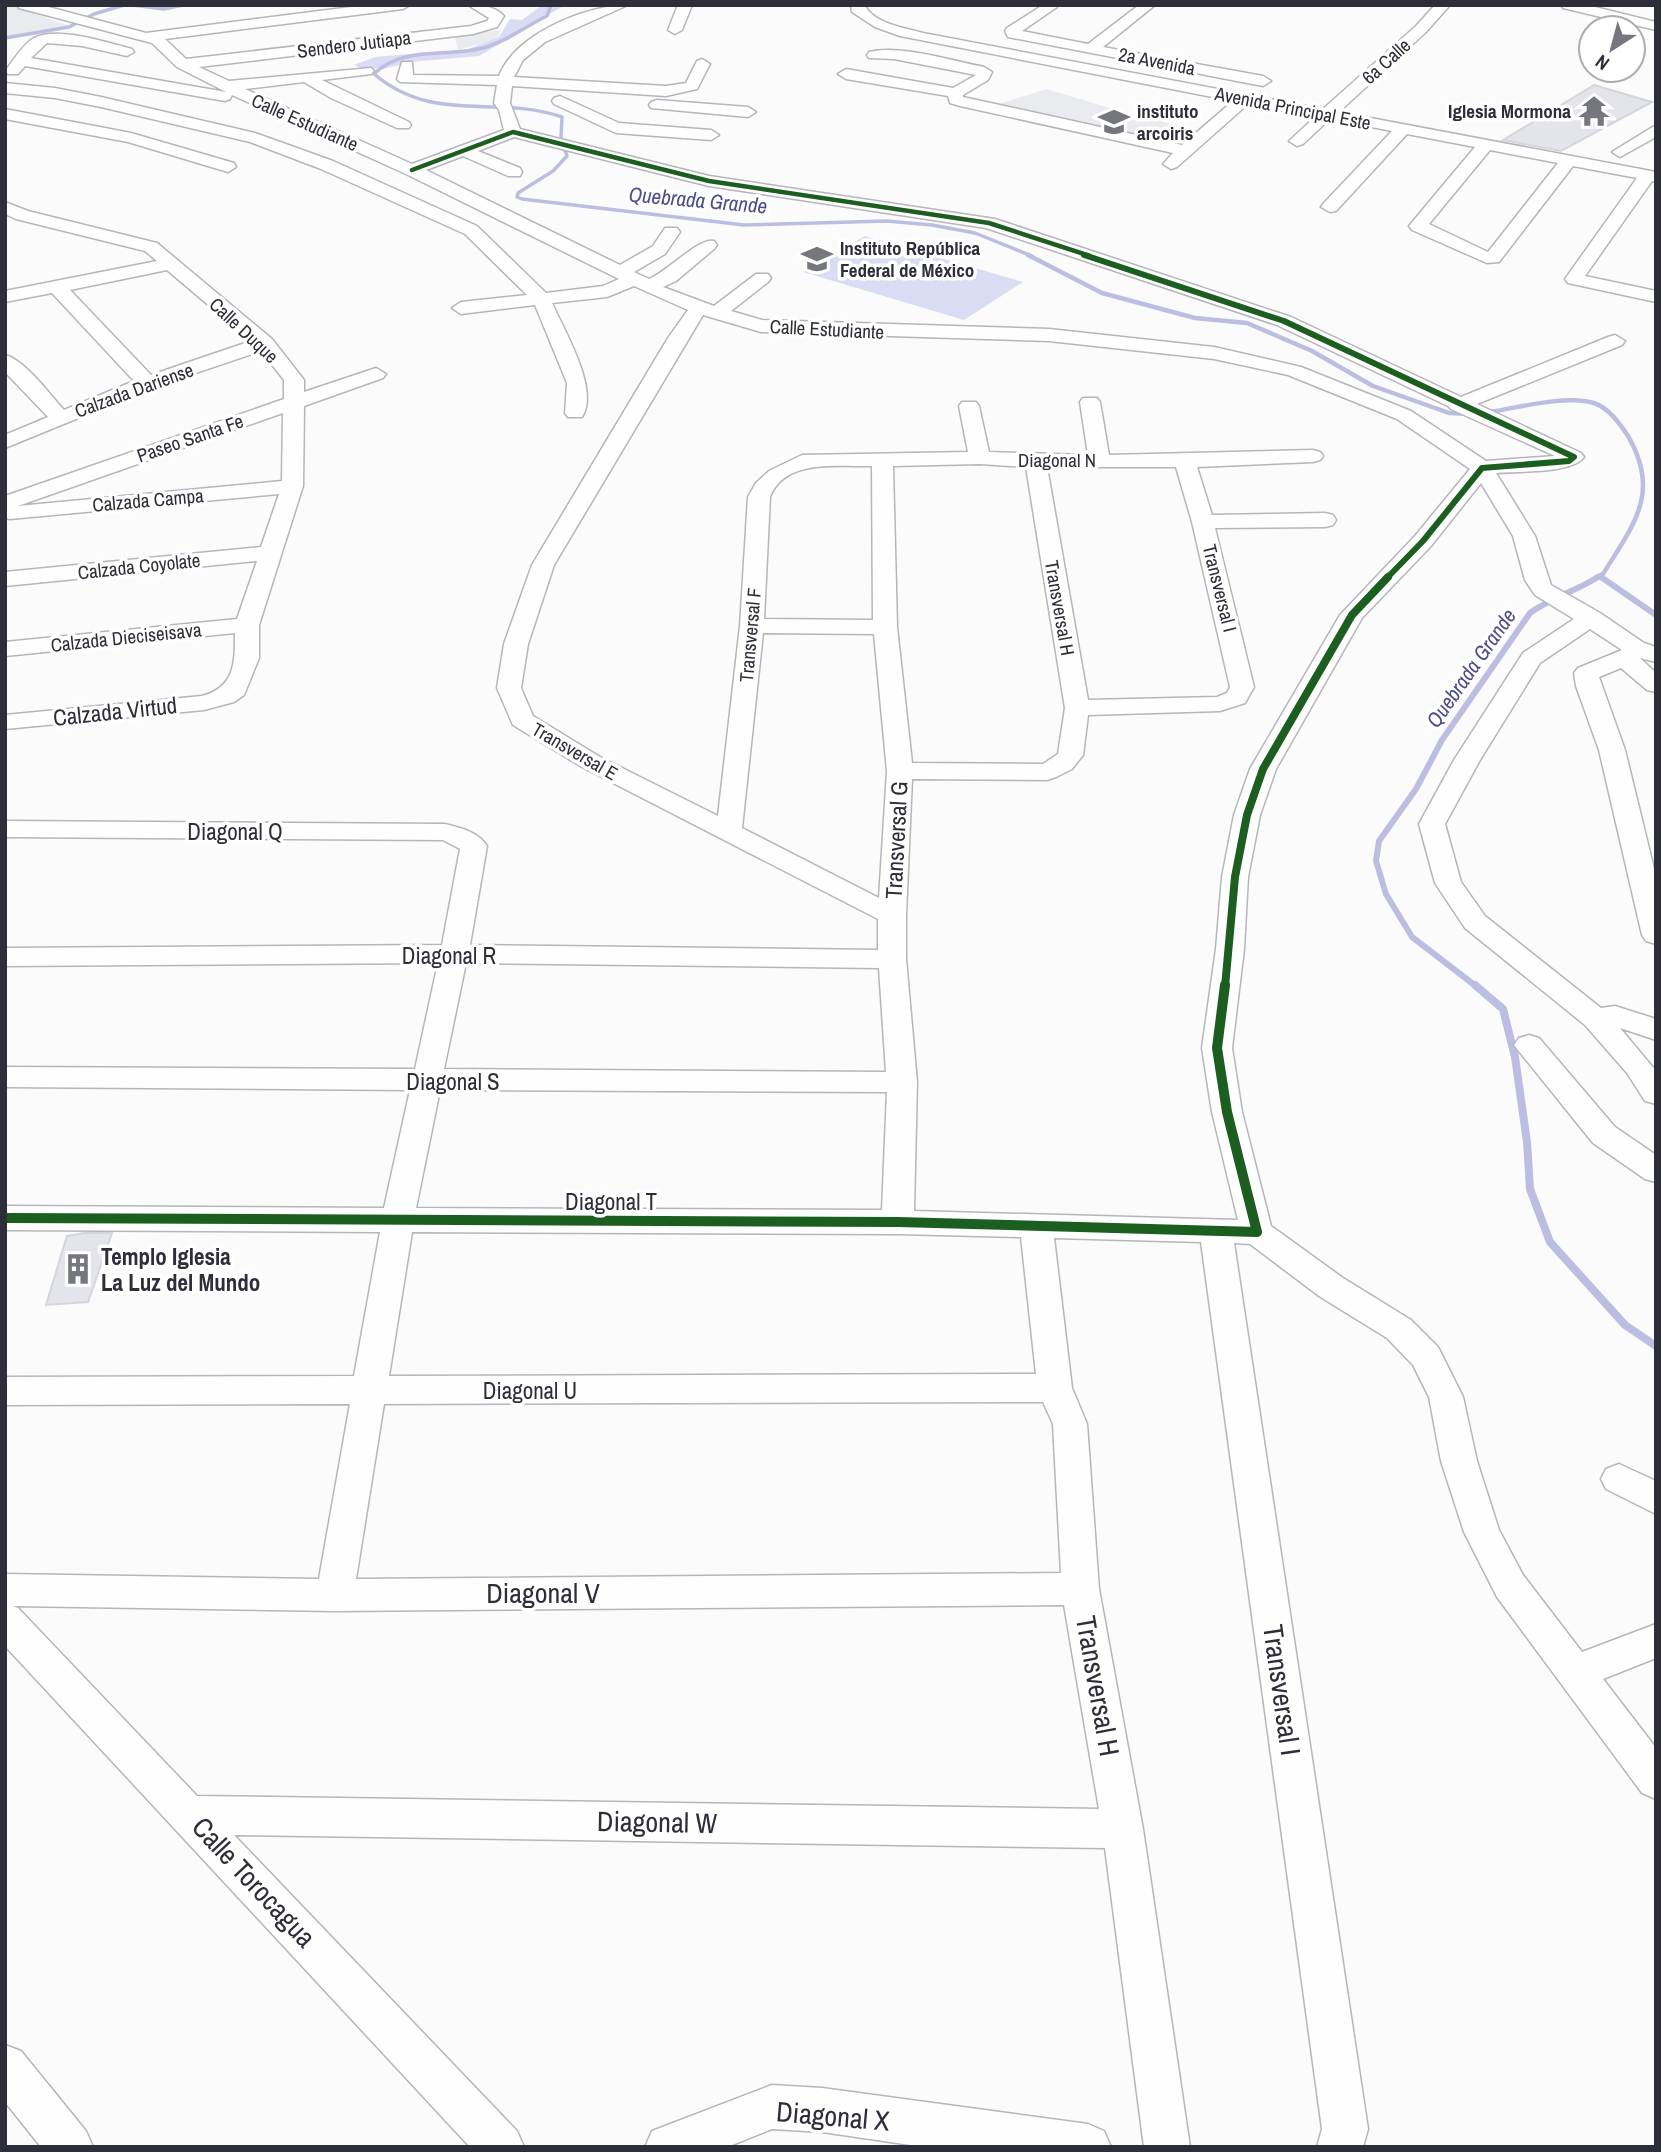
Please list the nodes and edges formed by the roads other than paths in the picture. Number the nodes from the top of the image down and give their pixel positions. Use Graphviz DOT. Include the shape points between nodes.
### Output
graph roads {
  1 [pos="23,5"];
  2 [pos="403,5"];
  3 [pos="475,5"];
  4 [pos="621,5"];
  5 [pos="685,5"];
  6 [pos="858,5"];
  7 [pos="1148,5"];
  8 [pos="1443,5"];
  9 [pos="1568,5"];
  10 [pos="1050,7"];
  11 [pos="1656,26"];
  12 [pos="675,30"];
  13 [pos="147,37"];
  14 [pos="1093,48"];
  15 [pos="874,55"];
  16 [pos="177,59"];
  17 [pos="23,61"];
  18 [pos="702,64"];
  19 [pos="407,65"];
  20 [pos="366,71"];
  21 [pos="846,74"];
  22 [pos="307,78"];
  23 [pos="5,80"];
  24 [pos="505,80"];
  25 [pos="1282,85"];
  26 [pos="229,86"];
  27 [pos="5,88"];
  28 [pos="1320,92"];
  29 [pos="955,93"];
  30 [pos="1346,97"];
  31 [pos="1244,99"];
  32 [pos="548,100"];
  33 [pos="260,102"];
  34 [pos="504,103"];
  35 [pos="748,112"];
  36 [pos="5,114"];
  37 [pos="1327,114"];
  38 [pos="403,125"];
  39 [pos="1403,129"];
  40 [pos="1656,131"];
  41 [pos="513,132"];
  42 [pos="711,135"];
  43 [pos="1297,141"];
  44 [pos="1486,145"];
  45 [pos="465,151"];
  46 [pos="1185,151"];
  47 [pos="1569,160"];
  48 [pos="228,167"];
  49 [pos="1167,167"];
  50 [pos="412,170"];
  51 [pos="1649,170"];
  52 [pos="514,172"];
  53 [pos="5,207"];
  54 [pos="1330,207"];
  55 [pos="671,232"];
  56 [pos="708,245"];
  57 [pos="170,264"];
  58 [pos="762,278"];
  59 [pos="634,280"];
  60 [pos="57,287"];
  61 [pos="5,297"];
  62 [pos="1656,297"];
  63 [pos="541,298"];
  64 [pos="461,308"];
  65 [pos="708,310"];
  66 [pos="1615,341"];
  67 [pos="265,343"];
  68 [pos="5,361"];
  69 [pos="376,374"];
  70 [pos="147,383"];
  71 [pos="293,401"];
  72 [pos="1090,402"];
  73 [pos="969,406"];
  74 [pos="1466,408"];
  75 [pos="575,413"];
  76 [pos="60,418"];
  77 [pos="5,442"];
  78 [pos="1313,456"];
  79 [pos="980,458"];
  80 [pos="882,459"];
  81 [pos="1099,459"];
  82 [pos="802,461"];
  83 [pos="1035,461"];
  84 [pos="1185,461"];
  85 [pos="1482,468"];
  86 [pos="292,486"];
  87 [pos="5,503"];
  88 [pos="5,512"];
  89 [pos="1325,520"];
  90 [pos="1203,522"];
  91 [pos="272,553"];
  92 [pos="5,579"];
  93 [pos="1583,612"];
  94 [pos="247,625"];
  95 [pos="752,626"];
  96 [pos="885,627"];
  97 [pos="5,649"];
  98 [pos="1640,654"];
  99 [pos="1656,685"];
  100 [pos="225,697"];
  101 [pos="1077,708"];
  102 [pos="5,722"];
  103 [pos="900,771"];
  104 [pos="5,829"];
  105 [pos="729,831"];
  106 [pos="892,915"];
  107 [pos="1656,935"];
  108 [pos="454,954"];
  109 [pos="5,957"];
  110 [pos="892,959"];
  111 [pos="1595,1018"];
  112 [pos="1656,1030"];
  113 [pos="1529,1045"];
  114 [pos="5,1077"];
  115 [pos="426,1081"];
  116 [pos="902,1082"];
  117 [pos="1656,1094"];
  118 [pos="1656,1171"];
  119 [pos="5,1218"];
  120 [pos="398,1218"];
  121 [pos="898,1222"];
  122 [pos="1036,1225"];
  123 [pos="1216,1232"];
  124 [pos="1257,1232"];
  125 [pos="1055,1388"];
  126 [pos="5,1391"];
  127 [pos="367,1391"];
  128 [pos="1619,1479"];
  129 [pos="1656,1499"];
  130 [pos="1080,1589"];
  131 [pos="5,1590"];
  132 [pos="335,1595"];
  133 [pos="5,1620"];
  134 [pos="1656,1641"];
  135 [pos="1575,1672"];
  136 [pos="1656,1780"];
  137 [pos="191,1815"];
  138 [pos="1123,1829"];
  139 [pos="5,2067"];
  140 [pos="70,2147"];
  141 [pos="501,2147"];
  142 [pos="668,2147"];
  143 [pos="1088,2147"];
  144 [pos="1167,2147"];
  145 [pos="1340,2147"];
  1 -- 13 [label="street, Calle Estudiante"];
  2 -- 13 [label="street"];
  3 -- 16 [label="street, Sendero Jutiapa" via="497,16 492,24 473,30"];
  4 -- 24 [label="street" via="535,43 516,57"];
  5 -- 12 [label="street"];
  6 -- 31 [label="street, Avenida Principal Este" via="869,19 891,30"];
  7 -- 14 [label="street"];
  8 -- 30 [label="street, 6a Calle"];
  9 -- 11 [label="street"];
  10 -- 14 [label="street, 2a Avenida" via="1013,34"];
  13 -- 16 [label="street, Calle Estudiante" via="164,45"];
  14 -- 25 [label="street, 2a Avenida"];
  15 -- 29 [label="street" via="984,72"];
  16 -- 17 [label="street" via="44,39"];
  16 -- 26 [label="street, Calle Estudiante"];
  17 -- 23 [label="street"];
  17 -- 33 [label="street"];
  18 -- 24 [label="street" via="692,86 681,90"];
  19 -- 24 [label="street" via="405,79"];
  20 -- 22 [label="street"];
  21 -- 29 [label="street"];
  22 -- 26 [label="street"];
  22 -- 38 [label="street"];
  24 -- 34 [label="street"];
  26 -- 33 [label="street, Calle Estudiante"];
  27 -- 63 [label="street" via="55,93 170,117 255,138 327,164 471,230"];
  28 -- 30 [label="street"];
  29 -- 46 [label="street" via="956,100 966,103"];
  30 -- 37 [label="street, 6a Calle"];
  31 -- 37 [label="street, Avenida Principal Este"];
  31 -- 46 [label="street"];
  32 -- 34 [label="street"];
  32 -- 35 [label="street"];
  32 -- 42 [label="street" via="616,128"];
  33 -- 50 [label="street, Calle Estudiante"];
  34 -- 41 [label="street"];
  36 -- 48 [label="street" via="131,138"];
  37 -- 39 [label="street, Avenida Principal Este"];
  37 -- 43 [label="street, 6a Calle"];
  39 -- 44 [label="street, Avenida Principal Este"];
  39 -- 54 [label="street"];
  40 -- 51 [label="street" via="1613,151"];
  41 -- 45 [label="street"];
  41 -- 74 [label="street" via="709,181 989,223 1284,321"];
  44 -- 47 [label="street, Avenida Principal Este"];
  44 -- 47 [label="street" via="1418,226 1487,258 1493,258"];
  45 -- 50 [label="street"];
  45 -- 52 [label="street"];
  46 -- 49 [label="street"];
  47 -- 51 [label="street, Avenida Principal Este"];
  50 -- 59 [label="street, Calle Estudiante"];
  51 -- 62 [label="street" via="1574,279"];
  53 -- 57 [label="street, Calle Duque" via="151,247"];
  55 -- 59 [label="street"];
  56 -- 59 [label="street" via="670,277"];
  57 -- 60 [label="street"];
  57 -- 67 [label="street, Calle Duque"];
  58 -- 65 [label="street, Transversal E"];
  59 -- 63 [label="street" via="607,291"];
  59 -- 65 [label="street, Calle Estudiante"];
  60 -- 61 [label="street"];
  60 -- 70 [label="street"];
  63 -- 64 [label="street"];
  63 -- 75 [label="street" via="577,383"];
  65 -- 85 [label="street, Calle Estudiante" via="761,326 1049,335 1214,353 1294,371 1404,415"];
  65 -- 105 [label="street, Transversal E" via="664,360 543,565 516,644 509,688 522,720 591,762"];
  66 -- 74 [label="street"];
  67 -- 70 [label="street, Calzada Dariense"];
  67 -- 71 [label="street, Calle Duque" via="294,380"];
  68 -- 76 [label="street"];
  69 -- 71 [label="street, Paseo Santa Fe"];
  70 -- 76 [label="street, Calzada Dariense"];
  71 -- 86 [label="street, Calle Duque"];
  71 -- 87 [label="street, Paseo Santa Fe"];
  72 -- 81 [label="street"];
  73 -- 79 [label="street"];
  74 -- 85 [label="street" via="1574,457"];
  76 -- 77 [label="street, Calzada Dariense"];
  78 -- 84 [label="street, Diagonal N"];
  79 -- 80 [label="street, Diagonal N"];
  79 -- 83 [label="street, Diagonal N"];
  80 -- 82 [label="street, Diagonal N"];
  80 -- 96 [label="street, Transversal G"];
  81 -- 83 [label="street, Diagonal N"];
  81 -- 84 [label="street, Diagonal N"];
  82 -- 95 [label="street, Transversal F" via="776,475 763,486 759,497"];
  83 -- 101 [label="street, Transversal H"];
  84 -- 90 [label="street, Transversal I"];
  85 -- 93 [label="street, Calle Estudiante" via="1524,536 1536,580 1544,590"];
  85 -- 124 [label="street" via="1423,541 1352,615 1263,769 1247,815 1235,877 1217,1048 1227,1112"];
  86 -- 88 [label="street, Calzada Campa"];
  86 -- 91 [label="street, Calle Duque"];
  89 -- 90 [label="street"];
  90 -- 101 [label="street, Transversal I" via="1242,687 1236,698 1220,704"];
  91 -- 92 [label="street, Calzada Coyolate"];
  91 -- 94 [label="street, Calle Duque"];
  93 -- 98 [label="street, Calle Estudiante"];
  93 -- 111 [label="street" via="1531,658 1432,824 1448,883 1475,922"];
  94 -- 97 [label="street, Calzada Dieciseisava"];
  94 -- 100 [label="street, Calle Duque" via="247,658 235,690"];
  95 -- 96 [label="street"];
  95 -- 105 [label="street, Transversal F"];
  96 -- 103 [label="street, Transversal G"];
  98 -- 99 [label="street, Calle Estudiante" via="1633,668"];
  98 -- 107 [label="street" via="1586,673 1612,750"];
  100 -- 102 [label="street, Calzada Virtud" via="204,703"];
  101 -- 103 [label="street, Transversal H" via="1070,755 1047,772"];
  103 -- 106 [label="street, Transversal G"];
  104 -- 108 [label="street, Diagonal Q" via="445,832 474,846"];
  105 -- 106 [label="street, Transversal E"];
  106 -- 110 [label="street, Transversal G"];
  108 -- 109 [label="street, Diagonal R"];
  108 -- 110 [label="street, Diagonal R"];
  108 -- 115 [label="street"];
  110 -- 116 [label="street, Transversal G"];
  111 -- 112 [label="street" via="1615,1016"];
  111 -- 117 [label="street"];
  113 -- 118 [label="street" via="1604,1135"];
  114 -- 115 [label="street, Diagonal S"];
  115 -- 116 [label="street, Diagonal S"];
  115 -- 120 [label="street"];
  116 -- 121 [label="street, Transversal G"];
  119 -- 120 [label="street, Diagonal T"];
  120 -- 121 [label="street, Diagonal T"];
  120 -- 127 [label="street"];
  121 -- 122 [label="street, Diagonal T"];
  122 -- 123 [label="street, Diagonal T"];
  122 -- 125 [label="street, Transversal H"];
  123 -- 124 [label="street, Diagonal T"];
  123 -- 145 [label="street, Transversal I" via="1345,2129"];
  124 -- 135 [label="street" via="1399,1329 1426,1356 1446,1397 1459,1461 1482,1532 1510,1586"];
  125 -- 127 [label="street, Diagonal U"];
  125 -- 130 [label="street, Transversal H" via="1070,1424"];
  126 -- 127 [label="street, Diagonal U"];
  127 -- 132 [label="street"];
  128 -- 129 [label="street"];
  130 -- 132 [label="street, Diagonal V"];
  130 -- 138 [label="street, Transversal H"];
  131 -- 132 [label="street, Diagonal V"];
  133 -- 137 [label="street, Calle Torocagua"];
  134 -- 135 [label="street"];
  135 -- 136 [label="street"];
  137 -- 138 [label="street, Diagonal W"];
  137 -- 141 [label="street, Calle Torocagua"];
  138 -- 144 [label="street, Transversal H"];
  139 -- 140 [label="street"];
  142 -- 143 [label="street, Diagonal X" via="772,2107"];
}
